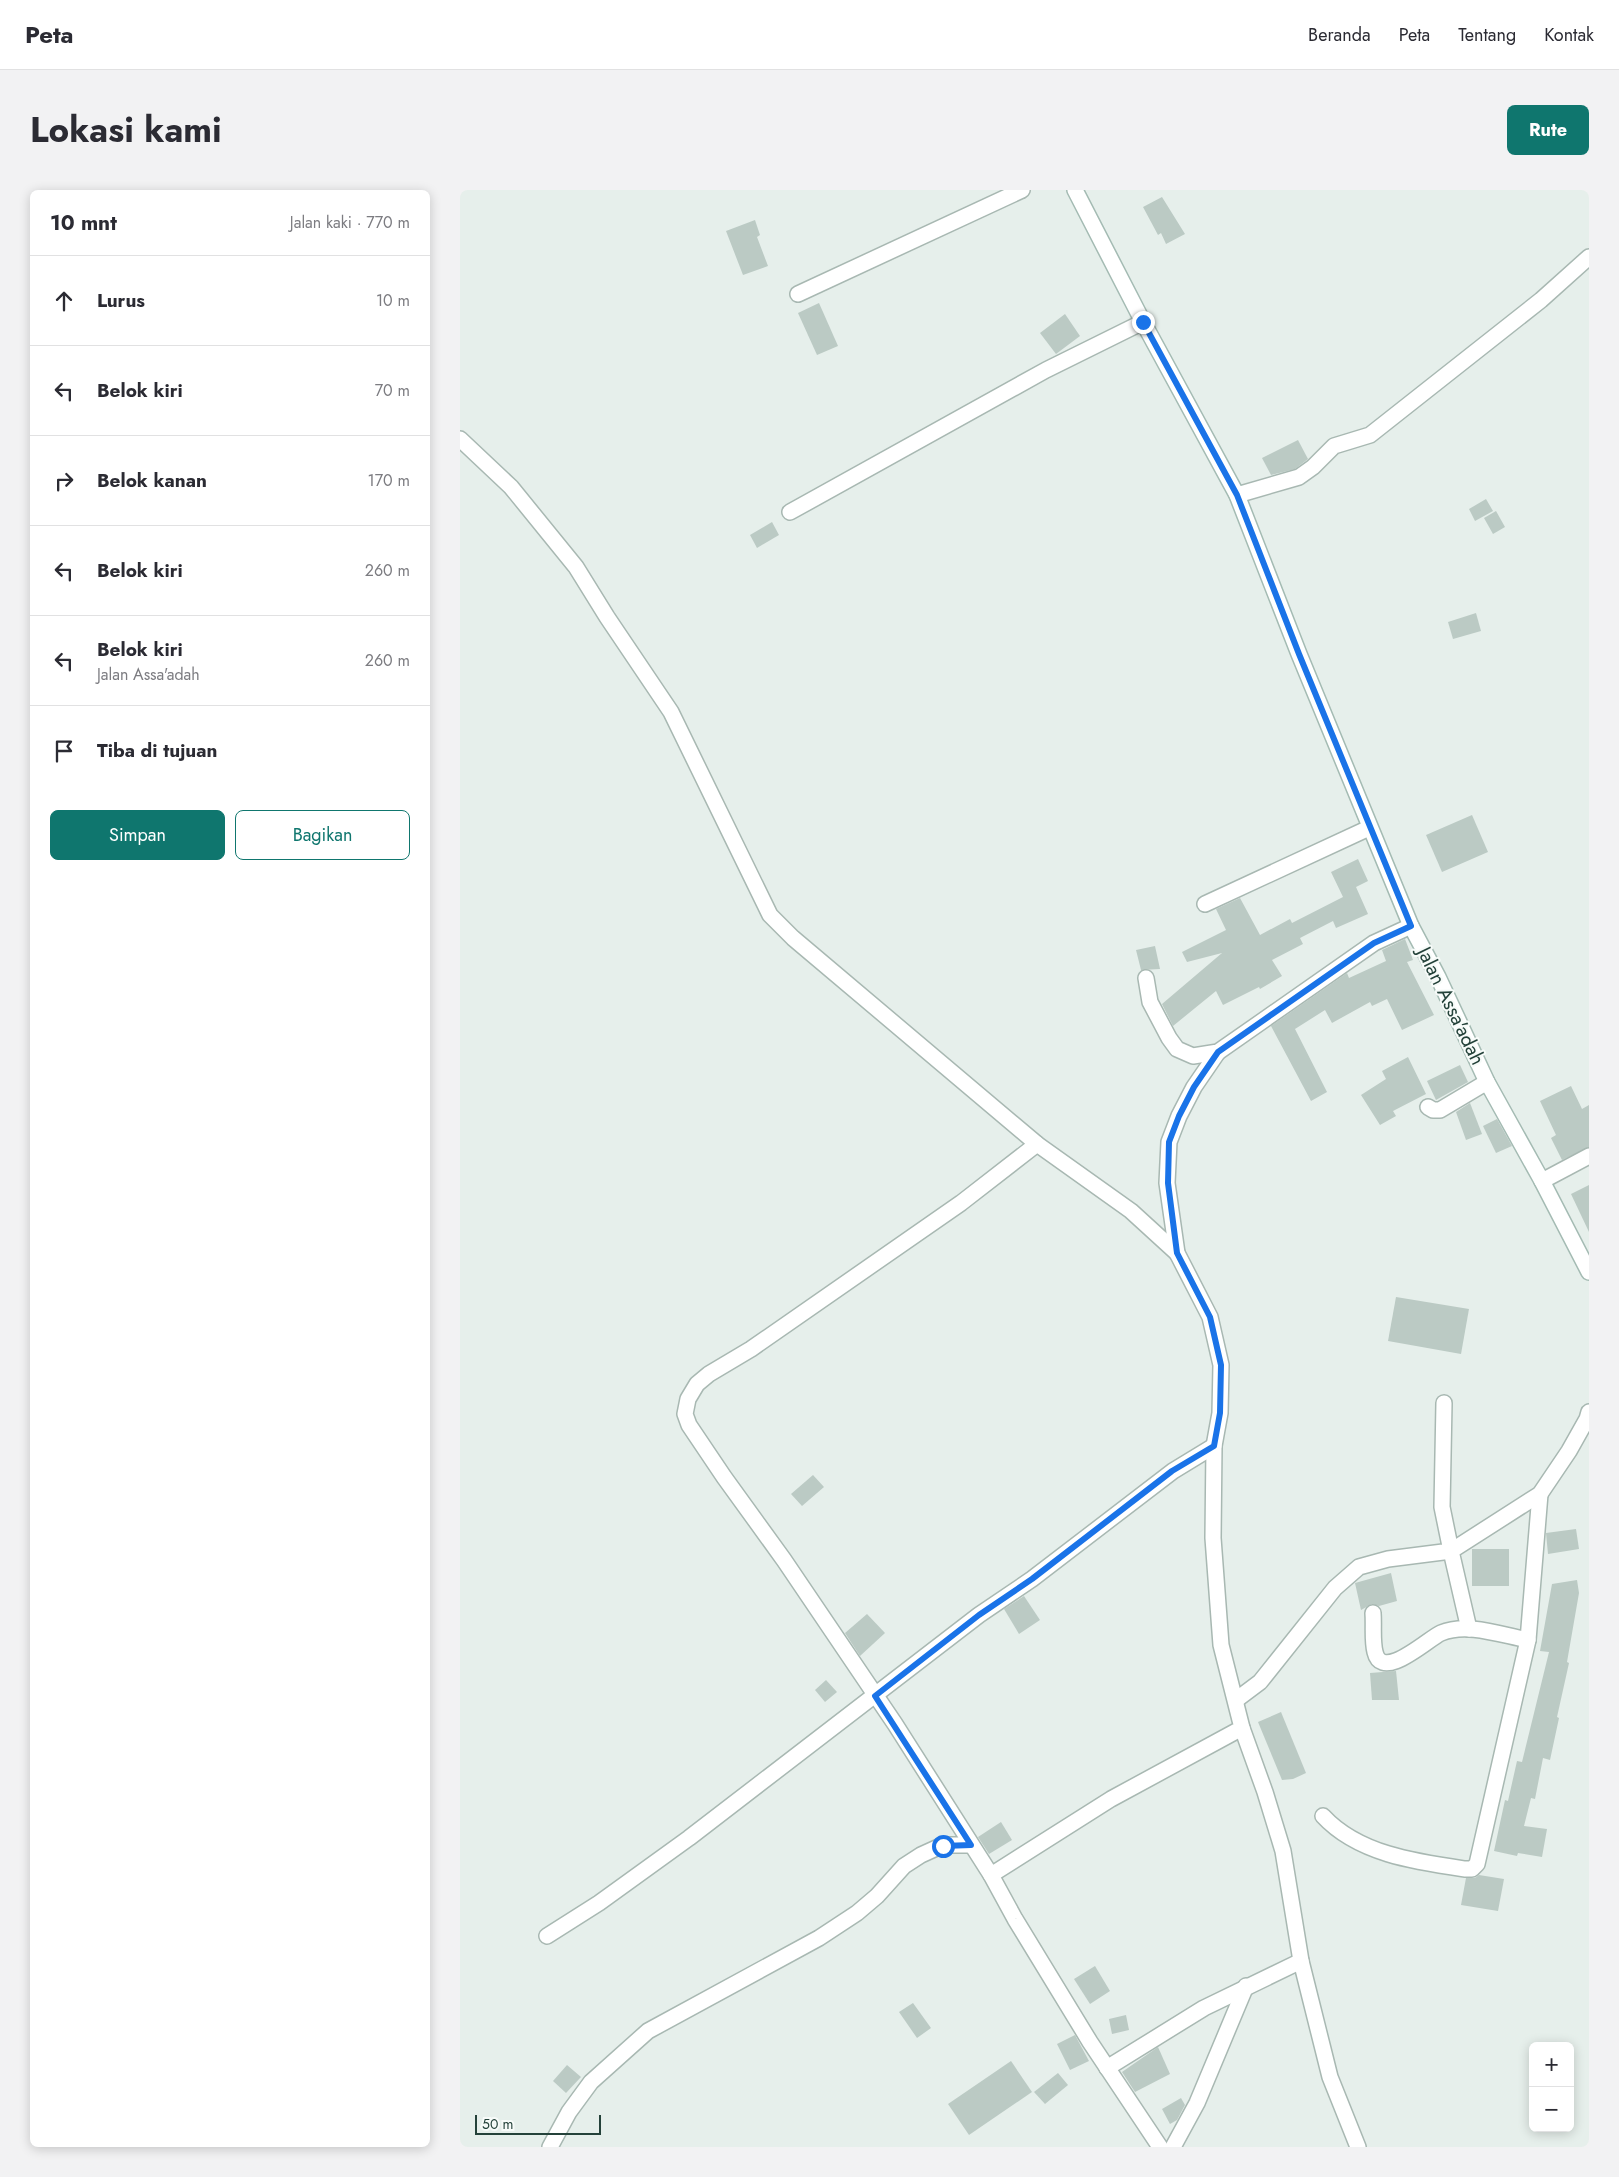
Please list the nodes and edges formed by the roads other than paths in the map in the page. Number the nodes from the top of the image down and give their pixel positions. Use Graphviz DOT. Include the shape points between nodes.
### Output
graph roads {
  1 [pos="1022,190"];
  2 [pos="1076,190"];
  3 [pos="1589,257"];
  4 [pos="798,294"];
  5 [pos="1143,322"];
  6 [pos="460,439"];
  7 [pos="1237,495"];
  8 [pos="790,512"];
  9 [pos="1369,828"];
  10 [pos="1205,904"];
  11 [pos="1411,926"];
  12 [pos="1146,978"];
  13 [pos="1218,1052"];
  14 [pos="1488,1082"];
  15 [pos="1428,1107"];
  16 [pos="1038,1144"];
  17 [pos="1589,1156"];
  18 [pos="1542,1181"];
  19 [pos="1177,1253"];
  20 [pos="1589,1272"];
  21 [pos="1444,1403"];
  22 [pos="1589,1412"];
  23 [pos="1214,1446"];
  24 [pos="1540,1494"];
  25 [pos="1450,1551"];
  26 [pos="1373,1613"];
  27 [pos="1469,1628"];
  28 [pos="1528,1640"];
  29 [pos="875,1696"];
  30 [pos="1236,1700"];
  31 [pos="1242,1728"];
  32 [pos="1323,1816"];
  33 [pos="971,1845"];
  34 [pos="991,1875"];
  35 [pos="547,1936"];
  36 [pos="1300,1961"];
  37 [pos="1246,1986"];
  38 [pos="1107,2068"];
  39 [pos="550,2147"];
  40 [pos="1160,2147"];
  41 [pos="1173,2147"];
  42 [pos="1358,2147"];
  1 -- 4 [label="street"];
  2 -- 5 [label="street, Jalan Assa'adah"];
  3 -- 7 [label="street" via="1541,300 1370,435 1334,446 1299,477"];
  5 -- 7 [label="street, Jalan Assa'adah"];
  5 -- 8 [label="street" via="1046,370"];
  6 -- 16 [label="street" via="511,487 576,567 671,712 770,915 793,938"];
  7 -- 9 [label="street, Jalan Assa'adah"];
  9 -- 10 [label="street"];
  9 -- 11 [label="street, Jalan Assa'adah"];
  11 -- 13 [label="street" via="1374,943"];
  11 -- 14 [label="street, Jalan Assa'adah"];
  12 -- 13 [label="street" via="1150,1002 1177,1049 1193,1056"];
  13 -- 19 [label="street" via="1194,1087 1169,1142 1168,1183"];
  14 -- 15 [label="street" via="1440,1110"];
  14 -- 18 [label="street, Jalan Assa'adah"];
  16 -- 19 [label="street" via="1131,1211"];
  16 -- 29 [label="street" via="933,1223 751,1349 709,1374 688,1398 686,1414 689,1425"];
  17 -- 18 [label="street"];
  18 -- 20 [label="street, Jalan Assa'adah"];
  19 -- 23 [label="street" via="1210,1317 1221,1365 1220,1413"];
  21 -- 25 [label="street" via="1442,1507"];
  22 -- 24 [label="street" via="1569,1451"];
  23 -- 29 [label="street" via="1172,1471"];
  23 -- 30 [label="street" via="1213,1538 1220,1628"];
  24 -- 25 [label="street"];
  24 -- 28 [label="street"];
  25 -- 27 [label="street"];
  25 -- 30 [label="street" via="1388,1559 1359,1567 1334,1588 1260,1682"];
  26 -- 27 [label="street" via="1375,1652 1379,1660 1385,1662 1398,1660 1441,1632"];
  27 -- 28 [label="street"];
  28 -- 32 [label="street" via="1477,1864 1472,1869 1417,1862 1389,1854 1334,1828"];
  29 -- 33 [label="street"];
  29 -- 35 [label="street" via="658,1861"];
  30 -- 31 [label="street"];
  31 -- 34 [label="street" via="1111,1799"];
  31 -- 36 [label="street" via="1283,1851"];
  33 -- 34 [label="street"];
  33 -- 39 [label="street" via="943,1846 921,1855 904,1866 857,1913 832,1930 648,2032 591,2082 569,2112"];
  34 -- 38 [label="street"];
  36 -- 37 [label="street"];
  36 -- 42 [label="street" via="1330,2077"];
  37 -- 38 [label="street"];
  37 -- 41 [label="street" via="1197,2103"];
  38 -- 40 [label="street"];
}
